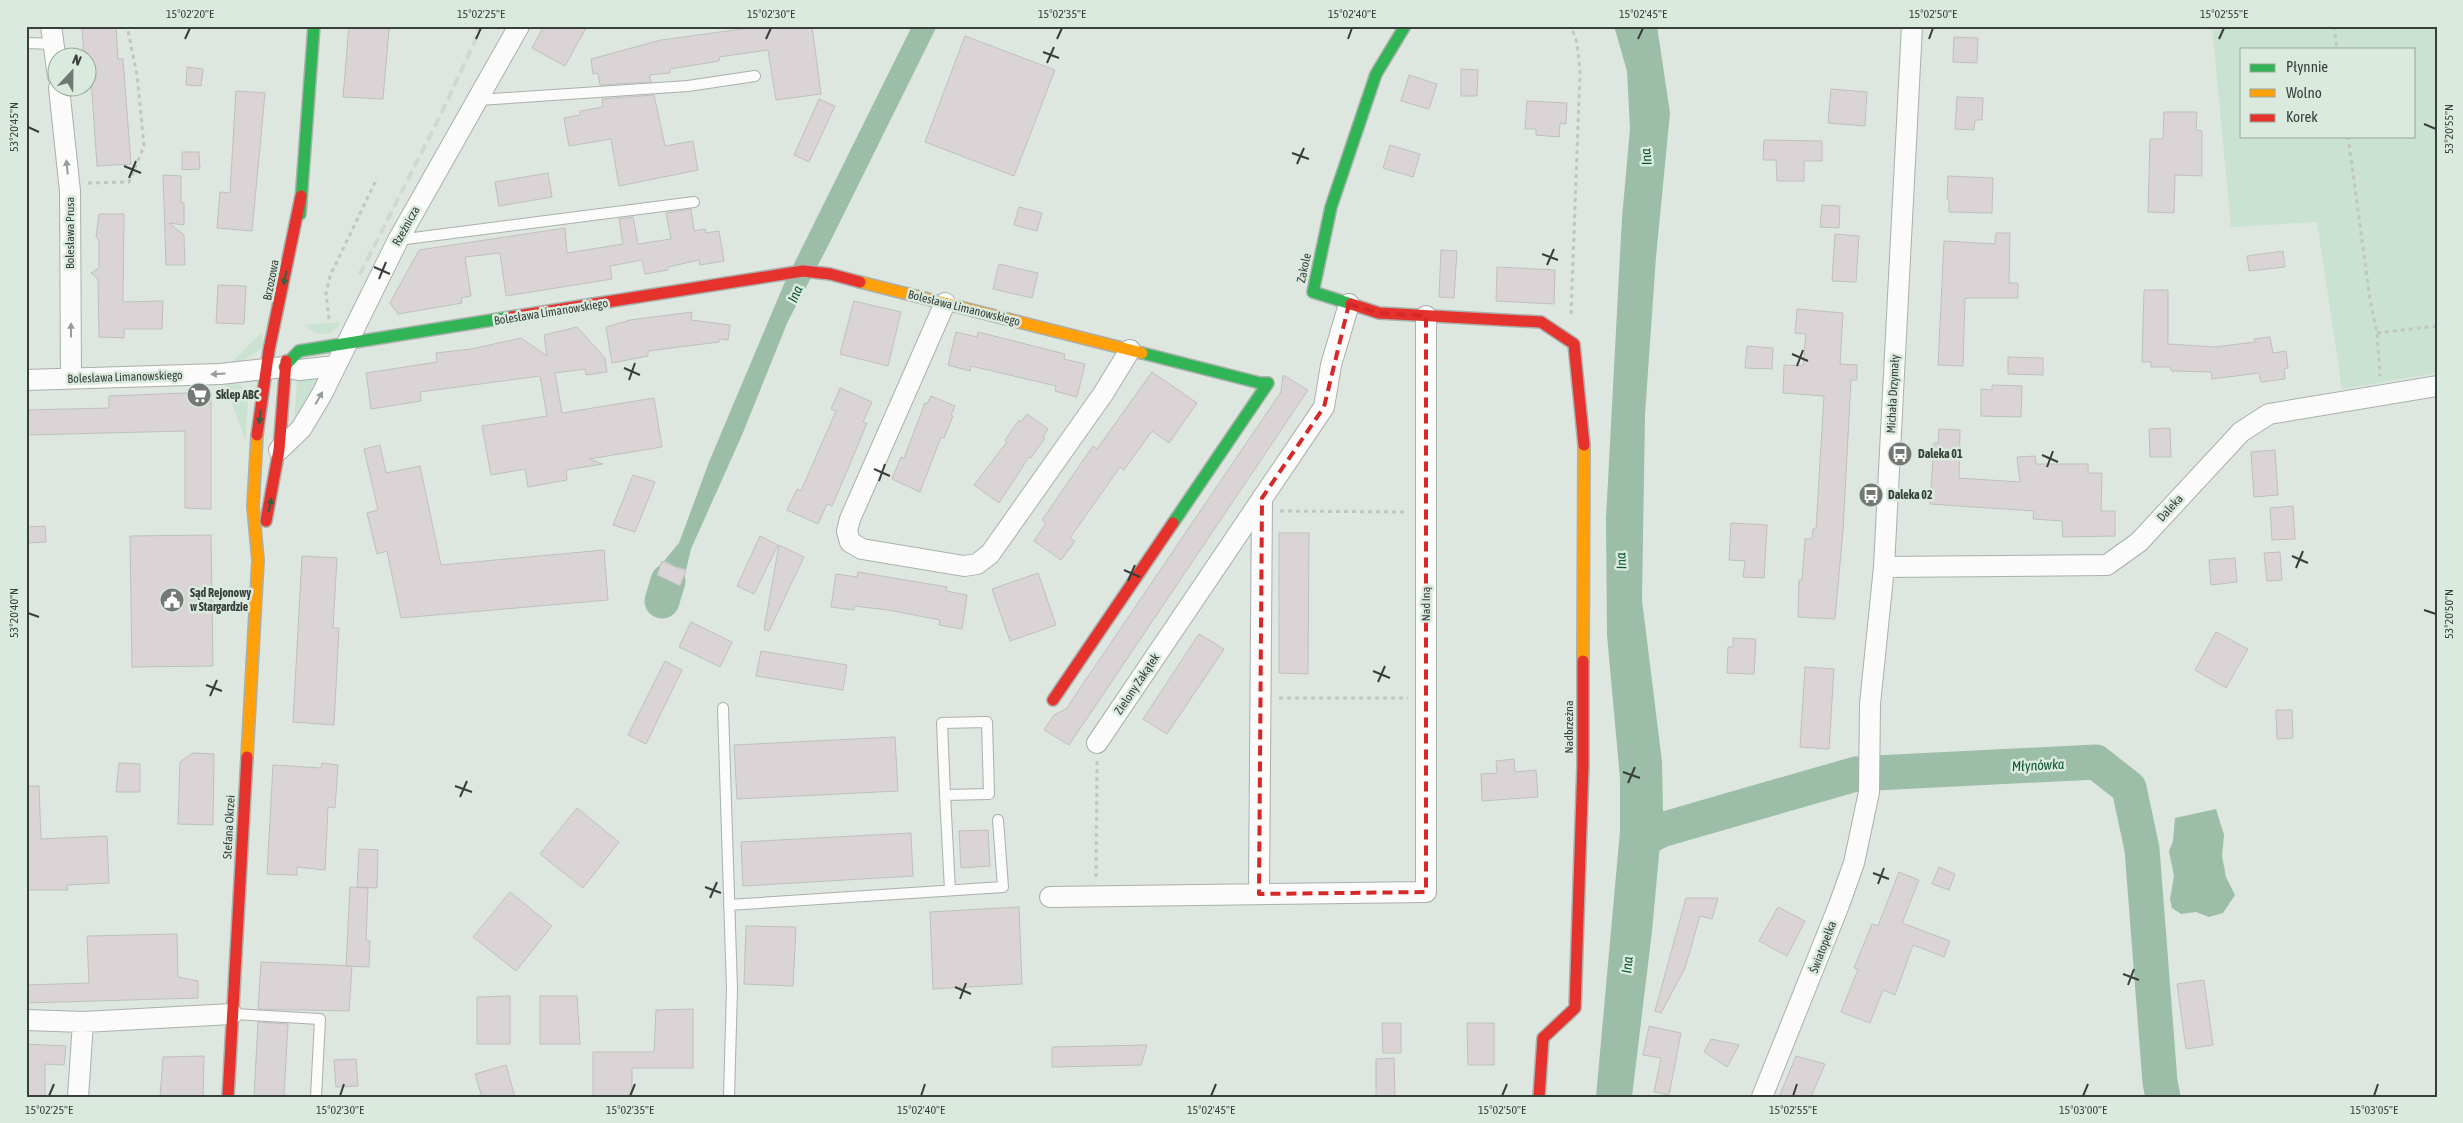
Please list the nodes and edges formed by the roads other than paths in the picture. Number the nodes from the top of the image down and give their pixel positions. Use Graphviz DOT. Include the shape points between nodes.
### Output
graph roads {
  1 [pos="314,26"];
  2 [pos="520,26"];
  3 [pos="1405,26"];
  4 [pos="1912,27"];
  5 [pos="53,35"];
  6 [pos="26,43"];
  7 [pos="55,48"];
  8 [pos="755,76"];
  9 [pos="60,98"];
  10 [pos="478,100"];
  11 [pos="300,196"];
  12 [pos="694,202"];
  13 [pos="398,240"];
  14 [pos="297,273"];
  15 [pos="945,303"];
  16 [pos="1349,304"];
  17 [pos="1426,316"];
  18 [pos="291,340"];
  19 [pos="345,344"];
  20 [pos="1574,344"];
  21 [pos="1130,350"];
  22 [pos="335,366"];
  23 [pos="275,368"];
  24 [pos="71,378"];
  25 [pos="26,380"];
  26 [pos="2437,386"];
  27 [pos="279,450"];
  28 [pos="1262,504"];
  29 [pos="258,560"];
  30 [pos="1884,567"];
  31 [pos="1053,700"];
  32 [pos="723,708"];
  33 [pos="1097,743"];
  34 [pos="1869,792"];
  35 [pos="945,795"];
  36 [pos="998,820"];
  37 [pos="950,890"];
  38 [pos="1259,894"];
  39 [pos="1050,897"];
  40 [pos="729,904"];
  41 [pos="232,1014"];
  42 [pos="26,1020"];
  43 [pos="84,1022"];
  44 [pos="78,1097"];
  45 [pos="228,1097"];
  46 [pos="316,1097"];
  47 [pos="729,1097"];
  48 [pos="1539,1097"];
  49 [pos="1762,1097"];
  1 -- 11 [label="street, Brzozowa"];
  2 -- 10 [label="street, Rzeźnicza"];
  3 -- 16 [label="street, Zakole" via="1376,74 1331,208 1313,292"];
  4 -- 30 [label="street, Michała Drzymały"];
  5 -- 6 [label="lane"];
  5 -- 7 [label="street"];
  8 -- 10 [label="lane" via="688,86"];
  24 -- 9 [label="street, Bolesława Prusa, one-way" via="70,191"];
  10 -- 13 [label="street, Rzeźnicza"];
  11 -- 14 [label="street, Brzozowa"];
  11 -- 23 [label="street, Brzozowa, one-way"];
  12 -- 13 [label="lane"];
  13 -- 19 [label="street, Rzeźnicza"];
  15 -- 19 [label="street, Bolesława Limanowskiego" via="830,274 803,272"];
  15 -- 21 [label="street, Bolesława Limanowskiego"];
  15 -- 21 [label="street" via="850,518 847,531 850,542 862,548 964,566 977,564 990,554 1103,394"];
  16 -- 17 [label="street, Zakole" via="1379,313"];
  16 -- 28 [label="street, Zielony Zakątek" via="1331,365 1324,407"];
  17 -- 20 [label="street, Zakole" via="1541,322"];
  17 -- 38 [label="street, Nad Iną" via="1426,892"];
  18 -- 23 [label="street"];
  19 -- 22 [label="street, Rzeźnicza"];
  19 -- 23 [label="street, Bolesława Limanowskiego" via="300,352"];
  20 -- 48 [label="street, Nadbrzeżna" via="1584,439 1579,935 1575,1008 1542,1038"];
  21 -- 31 [label="street, Bolesława Limanowskiego" via="1260,383 1268,382"];
  22 -- 23 [label="street, Bolesława Limanowskiego" via="299,370"];
  27 -- 22 [label="street, Rzeźnicza, one-way" via="301,429"];
  23 -- 24 [label="street, Bolesława Limanowskiego, one-way" via="220,374"];
  23 -- 27 [label="street, Stefana Okrzei"];
  23 -- 29 [label="street, Stefana Okrzei, one-way" via="257,449 253,507"];
  24 -- 25 [label="street, Bolesława Limanowskiego"];
  26 -- 30 [label="street, Daleka" via="2269,414 2241,432 2139,542 2107,565"];
  29 -- 27 [label="street, Stefana Okrzei, one-way"];
  28 -- 33 [label="street, Zielony Zakątek"];
  28 -- 38 [label="street"];
  29 -- 41 [label="street, Stefana Okrzei"];
  30 -- 34 [label="street, Michała Drzymały" via="1870,704"];
  32 -- 40 [label="lane"];
  34 -- 49 [label="street, Światopełka" via="1856,856 1840,905"];
  35 -- 35 [label="lane" via="989,794 987,722 942,723"];
  35 -- 37 [label="lane"];
  36 -- 37 [label="lane" via="1003,887"];
  37 -- 40 [label="lane"];
  38 -- 39 [label="street"];
  40 -- 47 [label="lane" via="732,989"];
  41 -- 43 [label="street"];
  41 -- 45 [label="street, Stefana Okrzei"];
  41 -- 46 [label="lane" via="320,1019"];
  42 -- 43 [label="street"];
  43 -- 44 [label="street"];
}
